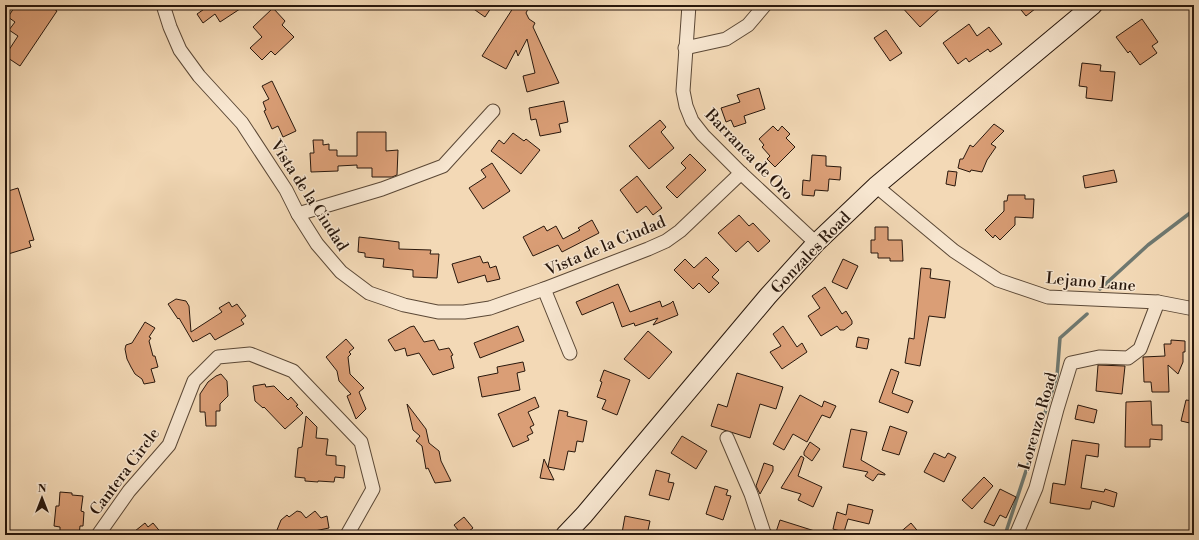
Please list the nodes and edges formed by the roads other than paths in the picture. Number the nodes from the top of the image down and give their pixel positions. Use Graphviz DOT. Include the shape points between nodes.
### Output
graph roads {
  1 [pos="163,5"];
  2 [pos="689,5"];
  3 [pos="765,5"];
  4 [pos="1092,5"];
  5 [pos="685,48"];
  6 [pos="493,111"];
  7 [pos="740,173"];
  8 [pos="876,186"];
  9 [pos="298,214"];
  10 [pos="816,243"];
  11 [pos="544,289"];
  12 [pos="1158,302"];
  13 [pos="1194,309"];
  14 [pos="570,353"];
  15 [pos="727,438"];
  16 [pos="98,535"];
  17 [pos="347,535"];
  18 [pos="565,535"];
  19 [pos="766,535"];
  20 [pos="1016,535"];
  1 -- 9 [label="street, Vista de la Ciudad" via="180,50 242,123 286,190"];
  2 -- 5 [label="street, Barranca de Oro"];
  3 -- 5 [label="street" via="748,24 726,39"];
  4 -- 8 [label="street, Gonzales Road"];
  5 -- 7 [label="street, Barranca de Oro" via="683,91 692,121"];
  6 -- 9 [label="street" via="443,166 382,189"];
  7 -- 10 [label="street, Barranca de Oro"];
  7 -- 11 [label="street, Vista de la Ciudad" via="680,231 666,241"];
  8 -- 10 [label="street, Gonzales Road"];
  8 -- 12 [label="street, Lejano Lane" via="954,251 998,280 1048,297"];
  9 -- 11 [label="street, Vista de la Ciudad" via="317,244 341,272 370,293 404,305 438,312 464,312 490,308"];
  10 -- 18 [label="street, Gonzales Road"];
  11 -- 14 [label="street"];
  12 -- 13 [label="street, Lejano Lane"];
  12 -- 20 [label="street, Lorenzo Road" via="1140,349 1128,358 1099,357 1071,363 1036,488"];
  15 -- 19 [label="street"];
  16 -- 17 [label="street, Cantera Circle" via="129,491 169,445 194,381 218,357 250,354 293,371 361,442 372,489"];
}
